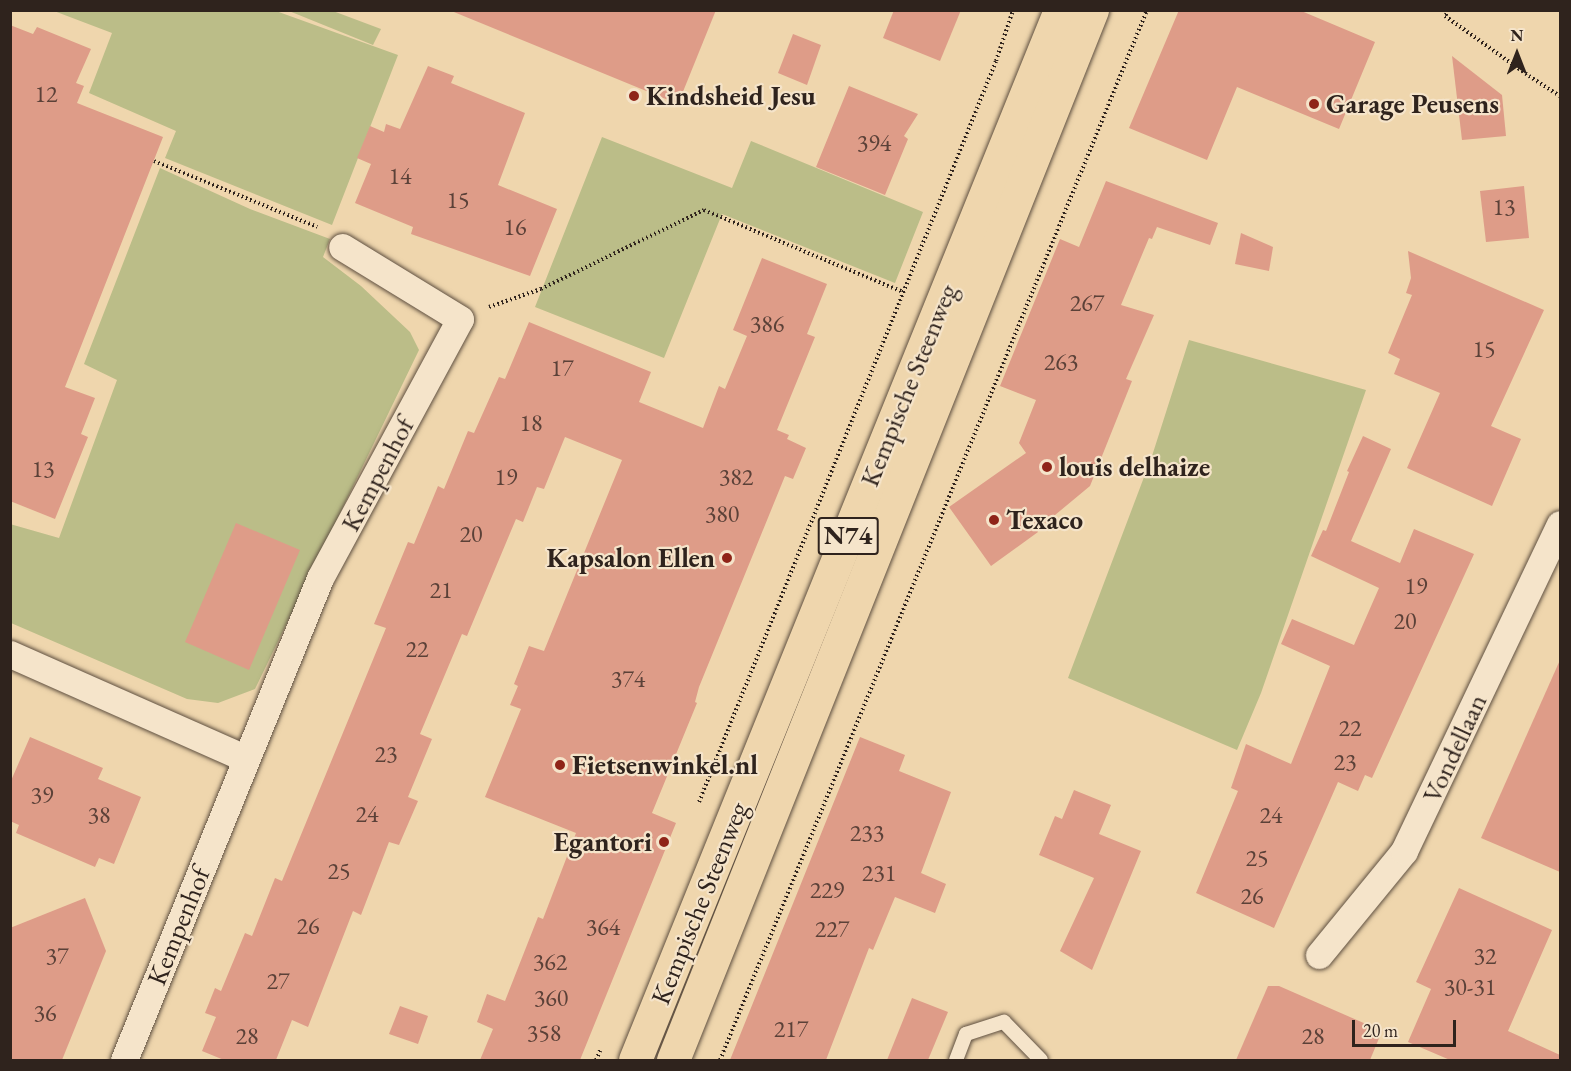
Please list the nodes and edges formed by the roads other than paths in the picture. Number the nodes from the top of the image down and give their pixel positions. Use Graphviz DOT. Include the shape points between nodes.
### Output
graph roads {
  1 [pos="1060,10"];
  2 [pos="1092,10"];
  3 [pos="342,248"];
  4 [pos="1560,524"];
  5 [pos="10,654"];
  6 [pos="245,758"];
  7 [pos="1319,955"];
  8 [pos="124,1060"];
  9 [pos="635,1060"];
  10 [pos="673,1060"];
  11 [pos="956,1060"];
  12 [pos="1041,1060"];
  1 -- 9 [label="main road, Kempische Steenweg / N74"];
  2 -- 10 [label="main road, Kempische Steenweg / N74"];
  3 -- 6 [label="street, Kempenhof" via="460,319 320,578"];
  4 -- 7 [label="street, Vondellaan" via="1404,850"];
  5 -- 6 [label="street"];
  6 -- 8 [label="street, Kempenhof"];
  11 -- 12 [label="lane" via="966,1034 1004,1022"];
}
